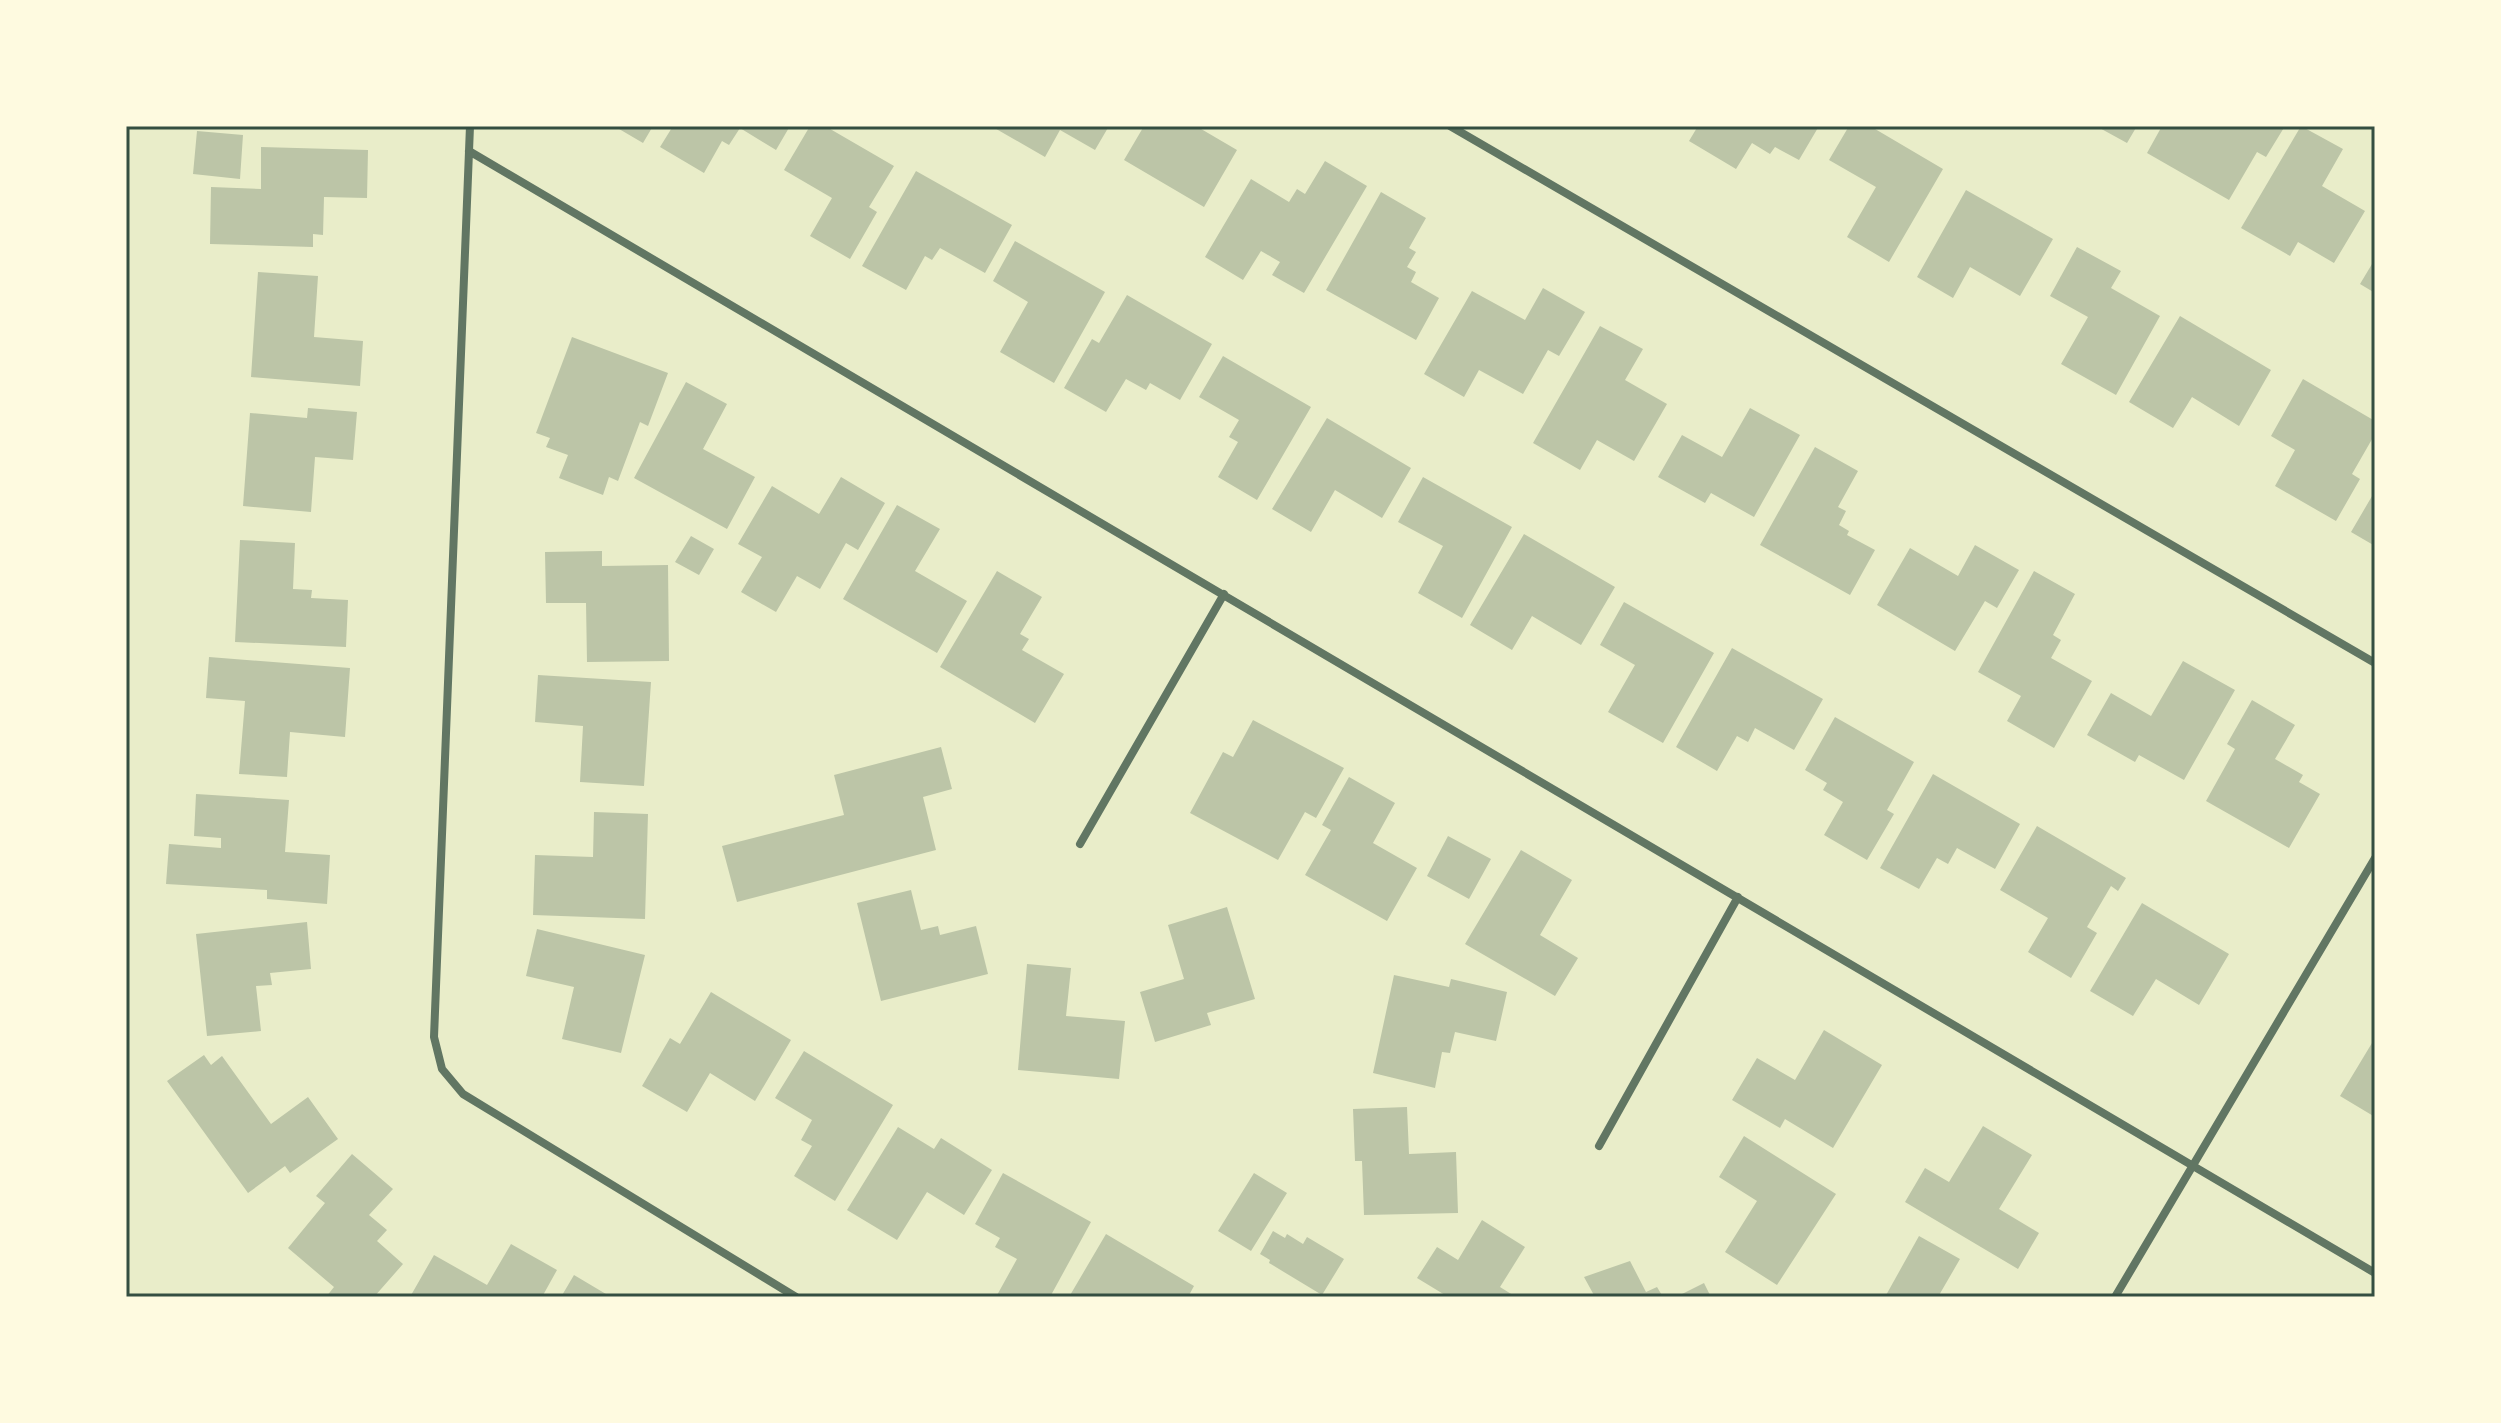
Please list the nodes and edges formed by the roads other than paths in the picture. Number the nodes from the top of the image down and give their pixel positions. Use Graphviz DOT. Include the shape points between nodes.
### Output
graph roads {
  1 [pos="470,126"];
  2 [pos="1450,126"];
  3 [pos="469,151"];
  4 [pos="1224,594"];
  5 [pos="2375,663"];
  6 [pos="1080,844"];
  7 [pos="2375,858"];
  8 [pos="1738,897"];
  9 [pos="1599,1146"];
  10 [pos="2192,1166"];
  11 [pos="2375,1273"];
  12 [pos="796,1297"];
  13 [pos="2115,1297"];
  1 -- 3 [label="street"];
  2 -- 5 [label="street"];
  3 -- 4 [label="street"];
  3 -- 12 [label="street" via="434,1037 442,1069 463,1094"];
  4 -- 6 [label="street"];
  4 -- 8 [label="street"];
  7 -- 10 [label="street"];
  8 -- 9 [label="street"];
  8 -- 10 [label="street"];
  10 -- 11 [label="street"];
  10 -- 13 [label="street"];
}
